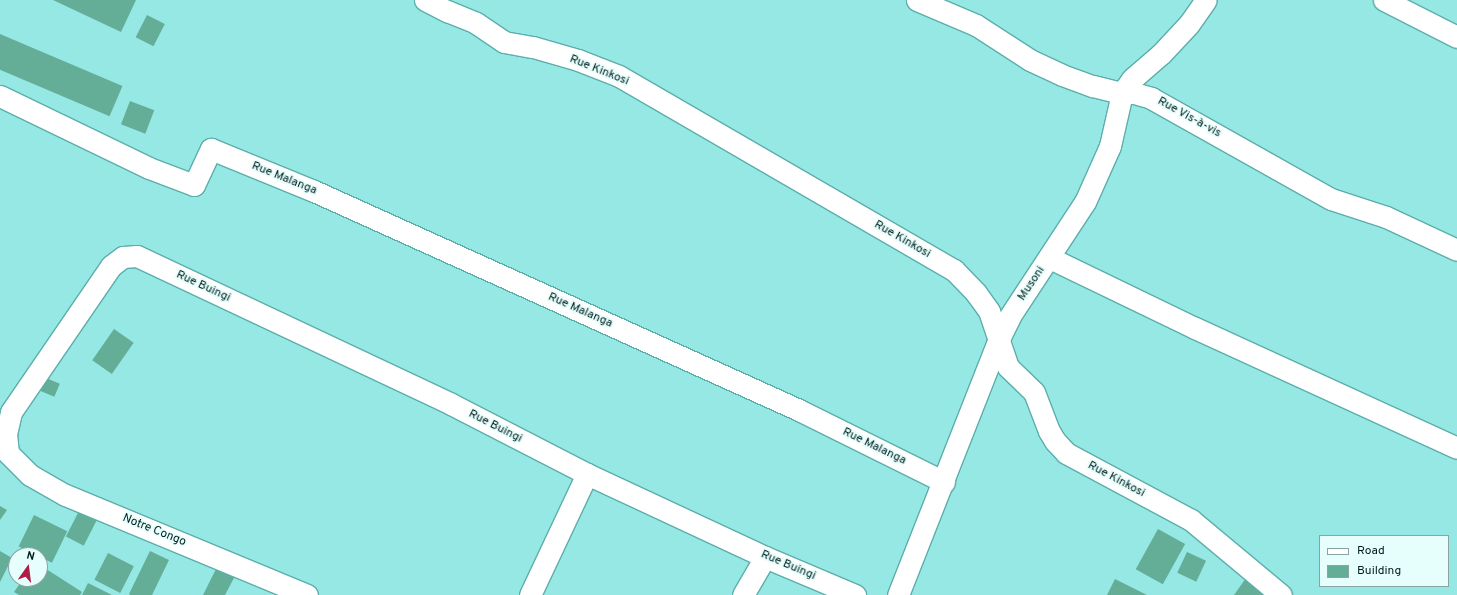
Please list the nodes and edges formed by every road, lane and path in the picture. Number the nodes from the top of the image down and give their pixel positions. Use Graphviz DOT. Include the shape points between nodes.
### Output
graph roads {
  1 [pos="425,0"];
  2 [pos="917,0"];
  3 [pos="1206,0"];
  4 [pos="1384,0"];
  5 [pos="1457,37"];
  6 [pos="1122,94"];
  7 [pos="0,96"];
  8 [pos="1457,250"];
  9 [pos="137,256"];
  10 [pos="1050,258"];
  11 [pos="999,339"];
  12 [pos="1457,448"];
  13 [pos="587,474"];
  14 [pos="944,482"];
  15 [pos="765,557"];
  16 [pos="307,595"];
  17 [pos="530,595"];
  18 [pos="743,595"];
  19 [pos="856,595"];
  20 [pos="898,595"];
  21 [pos="1281,595"];
  1 -- 11 [label="street, Rue Kinkosi" via="476,23 504,42 578,60 619,76 954,270 989,311"];
  2 -- 6 [label="street, Rue Vis-à-vis" via="976,25 1030,60 1062,75"];
  3 -- 6 [label="street, Musoni" via="1189,24 1132,80"];
  4 -- 5 [label="street"];
  6 -- 8 [label="street, Rue Vis-à-vis" via="1134,93 1151,98 1331,199 1386,217"];
  6 -- 10 [label="street, Musoni" via="1110,146 1085,202"];
  7 -- 14 [label="street, Rue Malanga" via="149,168 194,185 211,149 314,191 799,410"];
  9 -- 13 [label="street, Rue Buingi" via="451,404"];
  9 -- 16 [label="street, Notre Congo" via="123,257 111,266 11,412 6,434 8,454 30,476 65,495"];
  10 -- 11 [label="street, Musoni" via="1010,316"];
  10 -- 12 [label="street" via="1224,342"];
  11 -- 14 [label="street, Musoni"];
  11 -- 21 [label="street, Rue Kinkosi" via="1008,367 1034,392 1049,431 1066,453 1192,520"];
  13 -- 15 [label="street, Rue Buingi"];
  13 -- 17 [label="street"];
  14 -- 20 [label="street, Musoni"];
  15 -- 18 [label="street"];
  15 -- 19 [label="street, Rue Buingi"];
}
